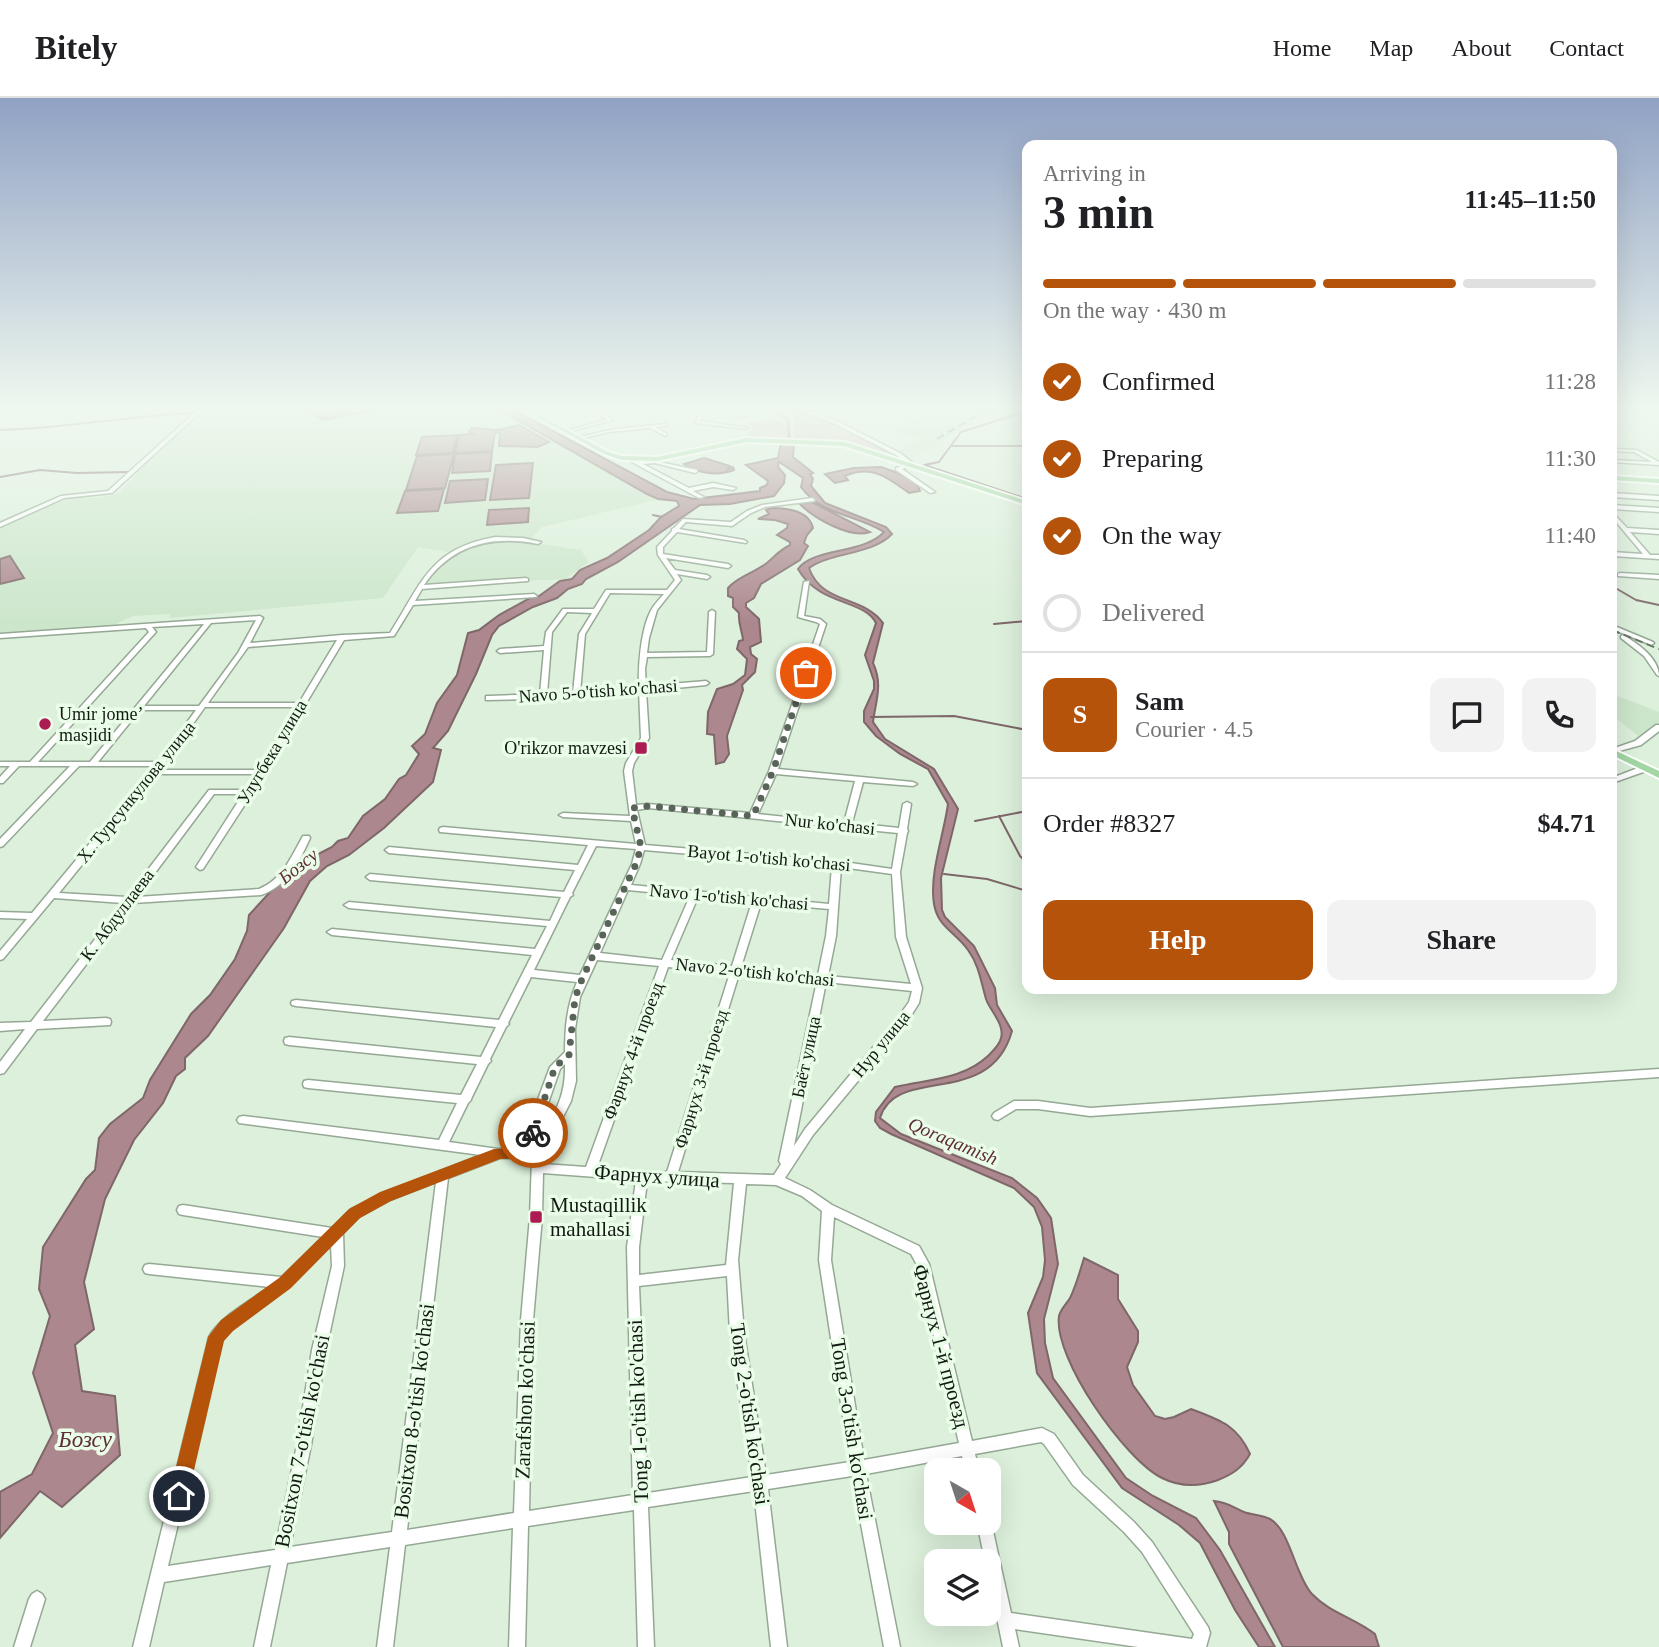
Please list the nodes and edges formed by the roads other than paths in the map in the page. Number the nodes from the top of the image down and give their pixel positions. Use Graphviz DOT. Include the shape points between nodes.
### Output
graph roads {
  1 [pos="124,478"];
  2 [pos="667,478"];
  3 [pos="911,478"];
  4 [pos="954,478"];
  5 [pos="1617,478"];
  6 [pos="1659,481"];
  7 [pos="733,488"];
  8 [pos="689,490"];
  9 [pos="932,492"];
  10 [pos="1617,495"];
  11 [pos="701,497"];
  12 [pos="1659,498"];
  13 [pos="811,500"];
  14 [pos="1022,501"];
  15 [pos="1617,507"];
  16 [pos="1659,510"];
  17 [pos="1617,520"];
  18 [pos="0,524"];
  19 [pos="674,530"];
  20 [pos="1625,530"];
  21 [pos="1659,532"];
  22 [pos="538,542"];
  23 [pos="744,542"];
  24 [pos="1617,554"];
  25 [pos="661,555"];
  26 [pos="1647,556"];
  27 [pos="1659,557"];
  28 [pos="727,566"];
  29 [pos="675,572"];
  30 [pos="1620,575"];
  31 [pos="707,577"];
  32 [pos="1659,577"];
  33 [pos="526,580"];
  34 [pos="807,582"];
  35 [pos="422,587"];
  36 [pos="669,592"];
  37 [pos="534,596"];
  38 [pos="412,603"];
  39 [pos="595,611"];
  40 [pos="712,612"];
  41 [pos="209,622"];
  42 [pos="149,628"];
  43 [pos="1617,629"];
  44 [pos="0,636"];
  45 [pos="342,637"];
  46 [pos="1623,637"];
  47 [pos="1651,643"];
  48 [pos="245,645"];
  49 [pos="547,648"];
  50 [pos="500,651"];
  51 [pos="644,655"];
  52 [pos="1659,674"];
  53 [pos="706,683"];
  54 [pos="643,688"];
  55 [pos="576,695"];
  56 [pos="543,697"];
  57 [pos="489,698"];
  58 [pos="299,705"];
  59 [pos="204,706"];
  60 [pos="138,708"];
  61 [pos="1657,732"];
  62 [pos="1617,749"];
  63 [pos="1617,754"];
  64 [pos="0,764"];
  65 [pos="18,764"];
  66 [pos="32,764"];
  67 [pos="92,764"];
  68 [pos="160,764"];
  69 [pos="76,765"];
  70 [pos="1646,768"];
  71 [pos="773,771"];
  72 [pos="154,772"];
  73 [pos="260,772"];
  74 [pos="1659,775"];
  75 [pos="860,779"];
  76 [pos="1617,779"];
  77 [pos="0,781"];
  78 [pos="913,784"];
  79 [pos="249,792"];
  80 [pos="907,804"];
  81 [pos="632,808"];
  82 [pos="564,815"];
  83 [pos="753,816"];
  84 [pos="634,819"];
  85 [pos="847,825"];
  86 [pos="443,830"];
  87 [pos="904,831"];
  88 [pos="306,838"];
  89 [pos="593,843"];
  90 [pos="0,844"];
  91 [pos="641,847"];
  92 [pos="389,850"];
  93 [pos="837,863"];
  94 [pos="200,867"];
  95 [pos="581,868"];
  96 [pos="896,872"];
  97 [pos="370,877"];
  98 [pos="625,887"];
  99 [pos="695,894"];
  100 [pos="52,895"];
  101 [pos="569,895"];
  102 [pos="127,900"];
  103 [pos="757,900"];
  104 [pos="349,905"];
  105 [pos="833,907"];
  106 [pos="0,915"];
  107 [pos="35,916"];
  108 [pos="553,924"];
  109 [pos="332,933"];
  110 [pos="539,953"];
  111 [pos="593,956"];
  112 [pos="0,957"];
  113 [pos="665,963"];
  114 [pos="735,970"];
  115 [pos="529,973"];
  116 [pos="582,979"];
  117 [pos="822,979"];
  118 [pos="917,988"];
  119 [pos="296,1003"];
  120 [pos="106,1022"];
  121 [pos="504,1024"];
  122 [pos="0,1027"];
  123 [pos="34,1027"];
  124 [pos="289,1041"];
  125 [pos="569,1055"];
  126 [pos="486,1060"];
  127 [pos="0,1070"];
  128 [pos="1659,1073"];
  129 [pos="307,1084"];
  130 [pos="466,1100"];
  131 [pos="998,1116"];
  132 [pos="243,1120"];
  133 [pos="442,1145"];
  134 [pos="499,1153"];
  135 [pos="537,1158"];
  136 [pos="784,1166"];
  137 [pos="590,1171"];
  138 [pos="443,1174"];
  139 [pos="642,1176"];
  140 [pos="671,1177"];
  141 [pos="776,1180"];
  142 [pos="740,1181"];
  143 [pos="828,1209"];
  144 [pos="183,1210"];
  145 [pos="337,1234"];
  146 [pos="149,1269"];
  147 [pos="733,1270"];
  148 [pos="633,1282"];
  149 [pos="285,1283"];
  150 [pos="968,1450"];
  151 [pos="970,1458"];
  152 [pos="858,1468"];
  153 [pos="760,1482"];
  154 [pos="642,1500"];
  155 [pos="522,1520"];
  156 [pos="987,1535"];
  157 [pos="398,1538"];
  158 [pos="280,1556"];
  159 [pos="160,1576"];
  160 [pos="37,1599"];
  161 [pos="1005,1620"];
  162 [pos="22,1647"];
  163 [pos="141,1647"];
  164 [pos="262,1647"];
  165 [pos="385,1647"];
  166 [pos="517,1647"];
  167 [pos="646,1647"];
  168 [pos="779,1647"];
  169 [pos="892,1647"];
  170 [pos="1011,1647"];
  171 [pos="1194,1647"];
  1 -- 18 [label="street" via="108,493 63,497"];
  2 -- 8 [label="street"];
  3 -- 9 [label="street"];
  4 -- 14 [label="main road"];
  5 -- 6 [label="main road"];
  7 -- 8 [label="street" via="713,485"];
  8 -- 11 [label="street"];
  10 -- 12 [label="street"];
  13 -- 19 [label="street" via="764,506 732,524 686,520"];
  15 -- 16 [label="street"];
  17 -- 20 [label="street"];
  19 -- 23 [label="street"];
  19 -- 25 [label="street" via="660,547"];
  20 -- 21 [label="street"];
  20 -- 26 [label="street"];
  22 -- 35 [label="street" via="471,542 433,570"];
  24 -- 26 [label="street"];
  25 -- 28 [label="street"];
  25 -- 29 [label="street"];
  26 -- 27 [label="street"];
  29 -- 31 [label="street"];
  29 -- 36 [label="street" via="678,580"];
  30 -- 32 [label="street"];
  33 -- 35 [label="street"];
  34 -- 71 [label="street" via="802,617 823,624"];
  35 -- 38 [label="street"];
  36 -- 39 [label="street" via="608,591"];
  36 -- 51 [label="street" via="654,610"];
  37 -- 38 [label="street"];
  38 -- 45 [label="street" via="392,635"];
  39 -- 49 [label="street" via="565,610 549,632"];
  39 -- 55 [label="street" via="582,634"];
  40 -- 51 [label="street" via="711,654"];
  41 -- 42 [label="street"];
  41 -- 48 [label="street, Х. Турсункулова улица" via="260,618"];
  41 -- 60 [label="street"];
  42 -- 44 [label="street"];
  42 -- 66 [label="street" via="153,632"];
  43 -- 47 [label="street"];
  45 -- 48 [label="street"];
  45 -- 58 [label="street, Улугбека улица"];
  46 -- 52 [label="street" via="1646,655"];
  48 -- 59 [label="street, Х. Турсункулова улица"];
  49 -- 50 [label="street"];
  49 -- 56 [label="street"];
  51 -- 54 [label="street"];
  53 -- 54 [label="street, Navo 5-o'tish ko'chasi"];
  54 -- 55 [label="street, Navo 5-o'tish ko'chasi"];
  54 -- 81 [label="street" via="645,738 630,763"];
  55 -- 56 [label="street, Navo 5-o'tish ko'chasi"];
  56 -- 57 [label="street, Navo 5-o'tish ko'chasi"];
  58 -- 59 [label="street"];
  58 -- 73 [label="street, Улугбека улица"];
  59 -- 60 [label="street"];
  59 -- 68 [label="street, Х. Турсункулова улица"];
  60 -- 67 [label="street"];
  61 -- 62 [label="street"];
  63 -- 70 [label="main road"];
  64 -- 65 [label="street"];
  65 -- 66 [label="street"];
  65 -- 77 [label="street"];
  66 -- 69 [label="street"];
  67 -- 68 [label="street"];
  67 -- 69 [label="street"];
  68 -- 72 [label="street, Х. Турсункулова улица"];
  69 -- 90 [label="street"];
  70 -- 74 [label="main road"];
  70 -- 76 [label="street"];
  71 -- 75 [label="street"];
  71 -- 83 [label="street"];
  72 -- 73 [label="street"];
  72 -- 100 [label="street, Х. Турсункулова улица"];
  73 -- 79 [label="street, Улугбека улица"];
  75 -- 78 [label="street"];
  75 -- 85 [label="street"];
  79 -- 94 [label="street, Улугбека улица"];
  79 -- 102 [label="street, К. Абдуллаева" via="212,792"];
  80 -- 87 [label="street, Нур улица"];
  81 -- 83 [label="street, Nur ko'chasi"];
  81 -- 84 [label="street"];
  82 -- 84 [label="street"];
  83 -- 85 [label="street, Nur ko'chasi"];
  84 -- 91 [label="street"];
  85 -- 87 [label="street, Nur ko'chasi"];
  86 -- 89 [label="street"];
  87 -- 96 [label="street, Нур улица"];
  88 -- 102 [label="street" via="294,863 266,891"];
  89 -- 91 [label="street"];
  89 -- 95 [label="street"];
  91 -- 93 [label="street, Bayot 1-o'tish ko'chasi"];
  91 -- 98 [label="street"];
  92 -- 95 [label="street"];
  93 -- 96 [label="street, Bayot 1-o'tish ko'chasi"];
  93 -- 105 [label="street, Баёт улица"];
  95 -- 101 [label="street"];
  96 -- 118 [label="street, Нур улица" via="901,937"];
  97 -- 101 [label="street"];
  98 -- 99 [label="street, Navo 1-o'tish ko'chasi"];
  98 -- 111 [label="street"];
  99 -- 103 [label="street, Navo 1-o'tish ko'chasi"];
  99 -- 113 [label="street, Фарнух 4-й проезд"];
  100 -- 102 [label="street"];
  100 -- 107 [label="street, Х. Турсункулова улица"];
  101 -- 108 [label="street"];
  102 -- 123 [label="street, К. Абдуллаева"];
  103 -- 105 [label="street, Navo 1-o'tish ko'chasi"];
  103 -- 114 [label="street, Фарнух 3-й проезд"];
  104 -- 108 [label="street"];
  105 -- 117 [label="street, Баёт улица"];
  106 -- 107 [label="street"];
  107 -- 112 [label="street, Х. Турсункулова улица"];
  108 -- 110 [label="street"];
  109 -- 110 [label="street"];
  110 -- 115 [label="street"];
  111 -- 113 [label="street, Navo 2-o'tish ko'chasi"];
  111 -- 116 [label="street"];
  113 -- 114 [label="street, Navo 2-o'tish ko'chasi"];
  113 -- 137 [label="street, Фарнух 4-й проезд"];
  114 -- 117 [label="street, Navo 2-o'tish ko'chasi"];
  114 -- 140 [label="street, Фарнух 3-й проезд"];
  115 -- 116 [label="street"];
  115 -- 121 [label="street"];
  116 -- 125 [label="street" via="575,998"];
  117 -- 118 [label="street, Navo 2-o'tish ko'chasi"];
  117 -- 136 [label="street, Баёт улица"];
  118 -- 136 [label="street, Нур улица" via="903,1019"];
  119 -- 121 [label="street"];
  120 -- 123 [label="street"];
  121 -- 126 [label="street"];
  122 -- 123 [label="street"];
  123 -- 127 [label="street, К. Абдуллаева"];
  124 -- 126 [label="street"];
  125 -- 135 [label="street" via="571,1081 566,1101"];
  125 -- 135 [label="street, Zarafshon ko'chasi" via="555,1067 533,1129"];
  126 -- 130 [label="street"];
  128 -- 131 [label="street" via="1090,1112 1014,1105"];
  129 -- 130 [label="street"];
  130 -- 133 [label="street"];
  132 -- 133 [label="street, Фарнух улица"];
  133 -- 134 [label="street, Фарнух улица"];
  134 -- 135 [label="street, Фарнух улица"];
  134 -- 138 [label="street"];
  135 -- 137 [label="street, Фарнух улица"];
  135 -- 155 [label="street, Zarafshon ko'chasi"];
  136 -- 141 [label="street, Нур улица"];
  137 -- 139 [label="street, Фарнух улица"];
  138 -- 145 [label="street" via="355,1213"];
  138 -- 157 [label="street, Bositxon 8-o'tish ko'chasi"];
  139 -- 140 [label="street, Фарнух улица"];
  139 -- 148 [label="street, Tong 1-o'tish ko'chasi"];
  140 -- 142 [label="street, Фарнух улица"];
  141 -- 142 [label="street, Фарнух улица"];
  141 -- 143 [label="street, Фарнух 1-й проезд"];
  142 -- 147 [label="street, Tong 2-o'tish ko'chasi"];
  143 -- 150 [label="street, Фарнух 1-й проезд" via="915,1250 923,1264"];
  143 -- 152 [label="street, Tong 3-o'tish ko'chasi" via="825,1260"];
  144 -- 145 [label="street"];
  145 -- 149 [label="street"];
  145 -- 158 [label="street, Bositxon 7-o'tish ko'chasi" via="338,1266"];
  146 -- 149 [label="street"];
  147 -- 148 [label="street"];
  147 -- 153 [label="street, Tong 2-o'tish ko'chasi" via="737,1333"];
  148 -- 154 [label="street, Tong 1-o'tish ko'chasi"];
  149 -- 159 [label="street" via="216,1337"];
  150 -- 151 [label="street, Фарнух 1-й проезд"];
  150 -- 152 [label="street"];
  150 -- 171 [label="street" via="1033,1435 1049,1439 1078,1480 1147,1547 1202,1633"];
  152 -- 153 [label="street"];
  152 -- 169 [label="street, Tong 3-o'tish ko'chasi"];
  153 -- 154 [label="street"];
  153 -- 168 [label="street, Tong 2-o'tish ko'chasi"];
  154 -- 155 [label="street"];
  154 -- 167 [label="street, Tong 1-o'tish ko'chasi"];
  155 -- 157 [label="street"];
  155 -- 166 [label="street, Zarafshon ko'chasi"];
  156 -- 161 [label="street"];
  157 -- 158 [label="street"];
  157 -- 165 [label="street, Bositxon 8-o'tish ko'chasi"];
  158 -- 159 [label="street"];
  158 -- 164 [label="street, Bositxon 7-o'tish ko'chasi"];
  159 -- 163 [label="street"];
  160 -- 162 [label="street"];
  161 -- 170 [label="street"];
  161 -- 171 [label="street"];
}
